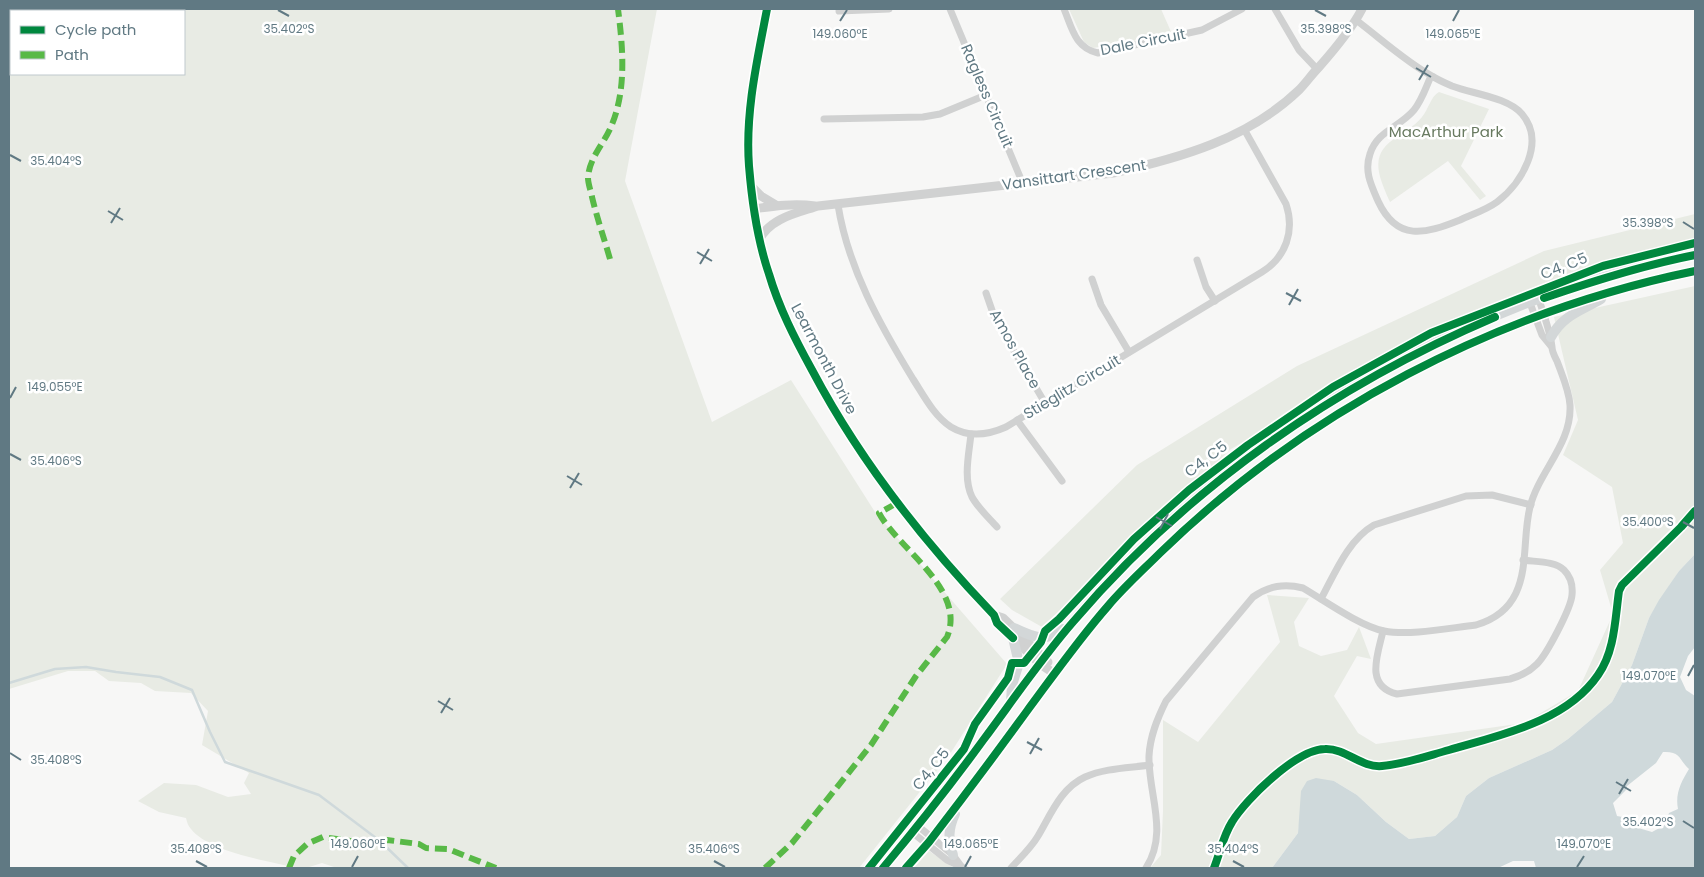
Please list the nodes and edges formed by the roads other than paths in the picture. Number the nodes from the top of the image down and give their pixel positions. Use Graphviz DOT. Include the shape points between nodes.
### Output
graph roads {
  1 [pos="767,9"];
  2 [pos="890,9"];
  3 [pos="950,9"];
  4 [pos="1064,9"];
  5 [pos="1242,9"];
  6 [pos="1275,9"];
  7 [pos="1362,9"];
  8 [pos="839,11"];
  9 [pos="1356,20"];
  10 [pos="1317,69"];
  11 [pos="1431,76"];
  12 [pos="986,95"];
  13 [pos="824,119"];
  14 [pos="1244,129"];
  15 [pos="1023,184"];
  16 [pos="752,187"];
  17 [pos="776,205"];
  18 [pos="838,205"];
  19 [pos="818,206"];
  20 [pos="753,210"];
  21 [pos="760,240"];
  22 [pos="1695,255"];
  23 [pos="1197,260"];
  24 [pos="1695,271"];
  25 [pos="1092,279"];
  26 [pos="1615,290"];
  27 [pos="986,293"];
  28 [pos="1215,301"];
  29 [pos="1534,301"];
  30 [pos="1539,315"];
  31 [pos="1551,342"];
  32 [pos="1129,352"];
  33 [pos="1045,403"];
  34 [pos="1017,420"];
  35 [pos="971,434"];
  36 [pos="1062,481"];
  37 [pos="1530,505"];
  38 [pos="997,527"];
  39 [pos="1523,560"];
  40 [pos="1321,599"];
  41 [pos="1071,624"];
  42 [pos="1383,631"];
  43 [pos="1013,633"];
  44 [pos="1043,661"];
  45 [pos="1055,674"];
  46 [pos="1010,703"];
  47 [pos="1150,765"];
  48 [pos="960,801"];
  49 [pos="915,830"];
  50 [pos="929,841"];
  51 [pos="953,856"];
  52 [pos="962,867"];
  53 [pos="883,868"];
  54 [pos="906,868"];
  55 [pos="1011,868"];
  56 [pos="1146,868"];
  1 -- 16 [label="street, Learmonth Drive" via="749,117"];
  2 -- 8 [label="street"];
  3 -- 12 [label="street, Ragless Circuit"];
  4 -- 5 [label="street, Dale Circuit" via="1081,46 1098,53 1202,30"];
  6 -- 10 [label="street" via="1299,50"];
  7 -- 9 [label="street, Vansittart Crescent"];
  9 -- 10 [label="street, Vansittart Crescent"];
  9 -- 11 [label="street"];
  10 -- 14 [label="street, Vansittart Crescent" via="1292,96"];
  11 -- 11 [label="street" via="1451,86 1513,106 1528,124 1532,141 1522,173 1498,201 1438,229 1414,232 1393,223 1383,211 1369,180 1369,158 1374,142 1414,110"];
  12 -- 13 [label="street" via="923,118"];
  12 -- 15 [label="street, Ragless Circuit"];
  14 -- 15 [label="street, Vansittart Crescent" via="1204,148 1150,165"];
  14 -- 28 [label="street, Stieglitz Circuit" via="1286,204 1290,228 1286,247 1270,268"];
  15 -- 18 [label="street, Vansittart Crescent"];
  16 -- 17 [label="street"];
  16 -- 20 [label="street, Learmonth Drive"];
  17 -- 19 [label="street, Vansittart Crescent"];
  17 -- 20 [label="street, Vansittart Crescent"];
  18 -- 19 [label="street, Vansittart Crescent"];
  18 -- 35 [label="street, Stieglitz Circuit" via="861,284 906,367 942,421"];
  19 -- 21 [label="street, Vansittart Crescent" via="775,223 766,229"];
  20 -- 21 [label="street, Learmonth Drive"];
  21 -- 43 [label="street, Learmonth Drive" via="768,273 793,335 852,438 920,532 957,576 994,615 1002,618"];
  22 -- 29 [label="main road" via="1610,276"];
  23 -- 28 [label="street"];
  24 -- 26 [label="main road"];
  25 -- 32 [label="street" via="1100,305"];
  26 -- 30 [label="main road"];
  26 -- 31 [label="main road" via="1563,320 1556,327"];
  27 -- 33 [label="street, Amos Place" via="995,319"];
  28 -- 32 [label="street, Stieglitz Circuit"];
  29 -- 30 [label="street"];
  29 -- 41 [label="main road" via="1404,359 1347,391 1265,445 1164,528 1109,581"];
  30 -- 31 [label="street"];
  30 -- 45 [label="main road" via="1454,351 1384,387 1340,412 1258,468 1185,529 1143,570 1110,604"];
  31 -- 37 [label="street" via="1567,390 1569,420 1561,446"];
  32 -- 33 [label="street, Stieglitz Circuit"];
  33 -- 34 [label="street, Stieglitz Circuit"];
  34 -- 35 [label="street, Stieglitz Circuit" via="994,432"];
  34 -- 36 [label="street"];
  35 -- 38 [label="street" via="968,484 972,496"];
  37 -- 39 [label="street"];
  37 -- 40 [label="street" via="1492,495 1466,496 1374,525 1354,541"];
  39 -- 42 [label="street" via="1516,593 1509,605 1488,621 1405,632"];
  39 -- 42 [label="street" via="1563,568 1573,588 1571,601 1547,653 1522,675 1406,693 1389,692 1382,687 1376,675"];
  40 -- 42 [label="street"];
  40 -- 47 [label="street" via="1303,588 1287,585 1269,588 1253,597 1166,701 1151,741"];
  41 -- 43 [label="main road" via="1046,638"];
  41 -- 44 [label="main road"];
  43 -- 44 [label="street, Learmonth Drive"];
  43 -- 46 [label="main road" via="1019,663"];
  44 -- 45 [label="street, Learmonth Drive"];
  44 -- 46 [label="main road"];
  45 -- 48 [label="main road"];
  46 -- 49 [label="main road"];
  47 -- 55 [label="street" via="1098,772 1079,780 1067,789 1037,837"];
  47 -- 56 [label="street" via="1158,834"];
  48 -- 50 [label="main road"];
  48 -- 51 [label="main road" via="950,827"];
  49 -- 50 [label="street"];
  49 -- 53 [label="main road"];
  50 -- 51 [label="street"];
  50 -- 52 [label="street" via="947,860"];
  50 -- 54 [label="main road"];
  51 -- 52 [label="street"];
}
